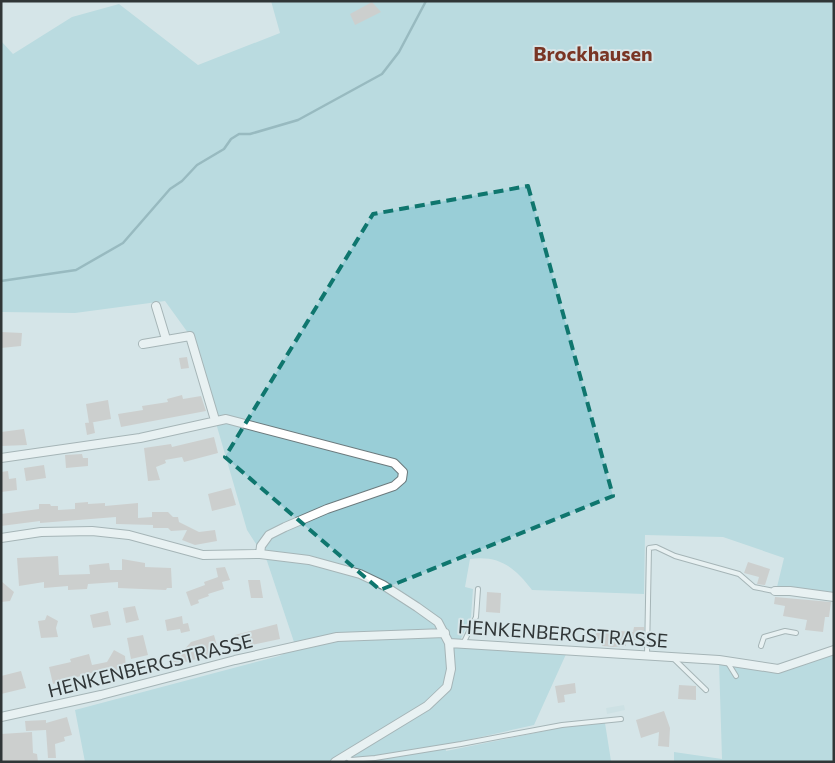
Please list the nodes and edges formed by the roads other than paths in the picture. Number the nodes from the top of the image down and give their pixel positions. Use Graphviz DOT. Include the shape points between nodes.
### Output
graph roads {
  1 [pos="156,306"];
  2 [pos="166,339"];
  3 [pos="143,344"];
  4 [pos="214,420"];
  5 [pos="1,458"];
  6 [pos="1,538"];
  7 [pos="260,554"];
  8 [pos="478,589"];
  9 [pos="775,591"];
  10 [pos="834,596"];
  11 [pos="445,633"];
  12 [pos="796,633"];
  13 [pos="449,642"];
  14 [pos="463,644"];
  15 [pos="761,646"];
  16 [pos="834,650"];
  17 [pos="647,655"];
  18 [pos="672,657"];
  19 [pos="727,661"];
  20 [pos="736,676"];
  21 [pos="706,690"];
  22 [pos="1,717"];
  23 [pos="621,719"];
  24 [pos="345,756"];
  25 [pos="335,762"];
  1 -- 2 [label="street"];
  2 -- 3 [label="street"];
  2 -- 4 [label="street" via="190,336"];
  4 -- 5 [label="street" via="140,438"];
  4 -- 7 [label="street" via="244,423 378,458 394,463 403,472 402,479 394,486 327,508 269,535 261,546"];
  6 -- 7 [label="street" via="41,532 92,531 128,535 203,555"];
  7 -- 11 [label="street" via="309,560 360,574 417,607 438,622"];
  8 -- 14 [label="lane" via="476,617"];
  9 -- 10 [label="street"];
  9 -- 17 [label="lane" via="754,587 740,574 675,556 656,547 649,548"];
  11 -- 13 [label="street, HENKENBERGSTRASSE"];
  11 -- 22 [label="street, HENKENBERGSTRASSE" via="337,637"];
  12 -- 15 [label="lane" via="785,631 764,637"];
  13 -- 14 [label="street, HENKENBERGSTRASSE"];
  13 -- 24 [label="street" via="451,670 447,687 441,695"];
  14 -- 17 [label="street, HENKENBERGSTRASSE"];
  16 -- 19 [label="street, HENKENBERGSTRASSE" via="778,669"];
  17 -- 18 [label="street, HENKENBERGSTRASSE"];
  18 -- 19 [label="street, HENKENBERGSTRASSE"];
  18 -- 21 [label="lane"];
  19 -- 20 [label="lane"];
  23 -- 24 [label="lane" via="562,725 375,758 351,760"];
  24 -- 25 [label="street"];
}
